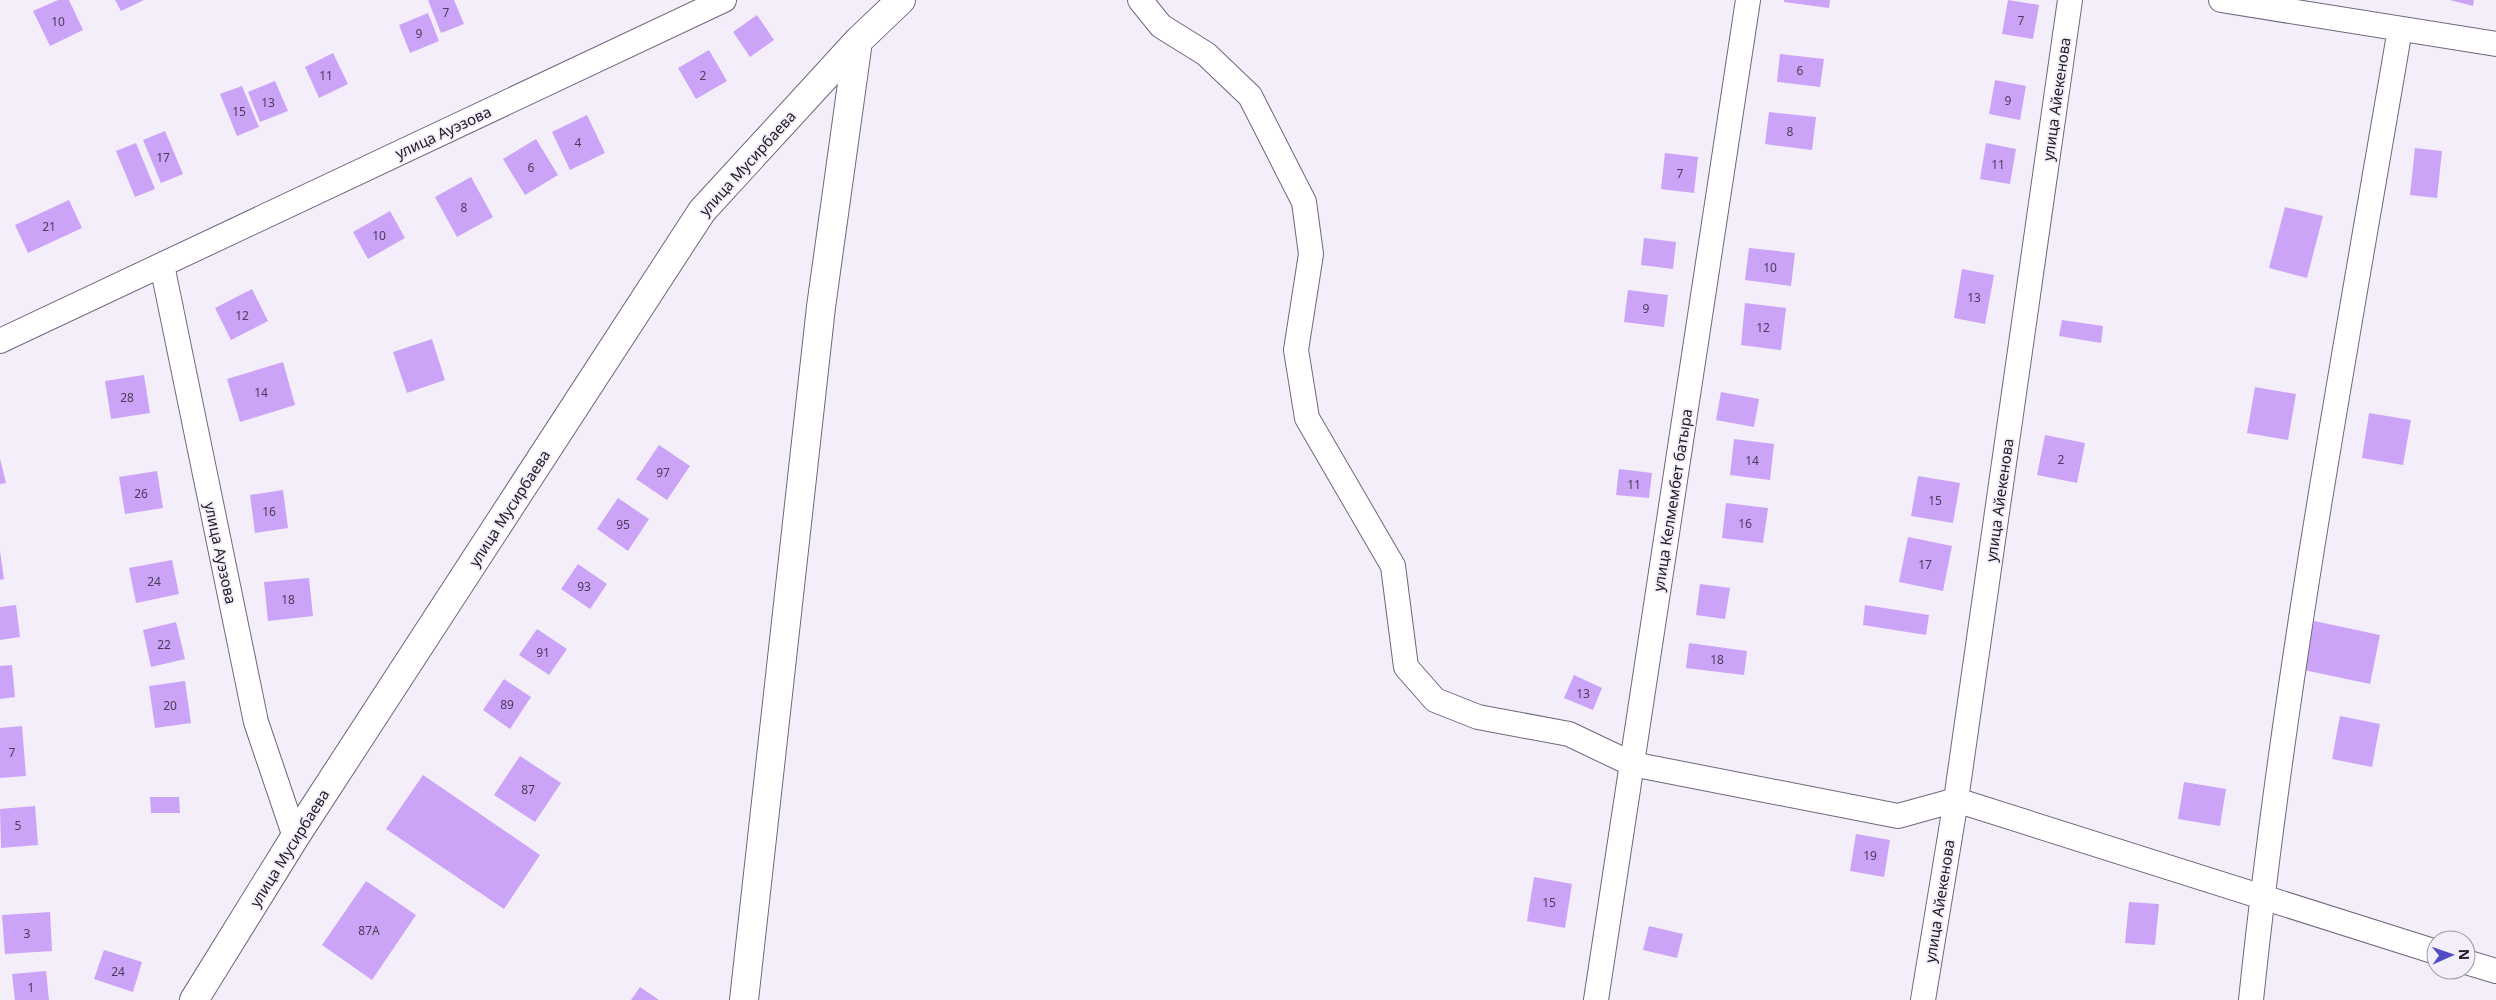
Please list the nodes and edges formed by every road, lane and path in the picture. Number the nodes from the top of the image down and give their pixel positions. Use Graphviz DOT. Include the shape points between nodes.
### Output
graph roads {
  1 [pos="724,0"];
  2 [pos="901,0"];
  3 [pos="1140,0"];
  4 [pos="1748,0"];
  5 [pos="2070,0"];
  6 [pos="2221,0"];
  7 [pos="2400,29"];
  8 [pos="858,41"];
  9 [pos="2496,44"];
  10 [pos="162,265"];
  11 [pos="0,341"];
  12 [pos="1632,764"];
  13 [pos="1956,800"];
  14 [pos="295,837"];
  15 [pos="2262,896"];
  16 [pos="2426,949"];
  17 [pos="2476,965"];
  18 [pos="2496,971"];
  19 [pos="194,1000"];
  20 [pos="744,1000"];
  21 [pos="1596,1000"];
  22 [pos="1923,1000"];
  23 [pos="2251,1000"];
  1 -- 10 [label="street, улица Ауэзова"];
  2 -- 8 [label="street, улица Мусирбаева"];
  3 -- 12 [label="street" via="1161,26 1206,54 1250,96 1304,202 1311,254 1296,350 1307,418 1393,566 1406,667 1435,700 1478,717 1568,734"];
  4 -- 12 [label="street, улица Келмембет батыра"];
  5 -- 13 [label="street, улица Айекенова"];
  6 -- 7 [label="street"];
  7 -- 9 [label="street"];
  7 -- 15 [label="street" via="2300,619"];
  8 -- 14 [label="street, улица Мусирбаева" via="702,211"];
  8 -- 20 [label="street" via="821,307"];
  10 -- 11 [label="street, улица Ауэзова"];
  10 -- 14 [label="street, улица Ауэзова" via="256,722"];
  12 -- 13 [label="street" via="1898,816"];
  12 -- 21 [label="street, улица Келмембет батыра"];
  13 -- 15 [label="street"];
  13 -- 22 [label="street, улица Айекенова"];
  14 -- 19 [label="street, улица Мусирбаева"];
  15 -- 16 [label="street"];
  15 -- 23 [label="street"];
  17 -- 18 [label="street"];
}
